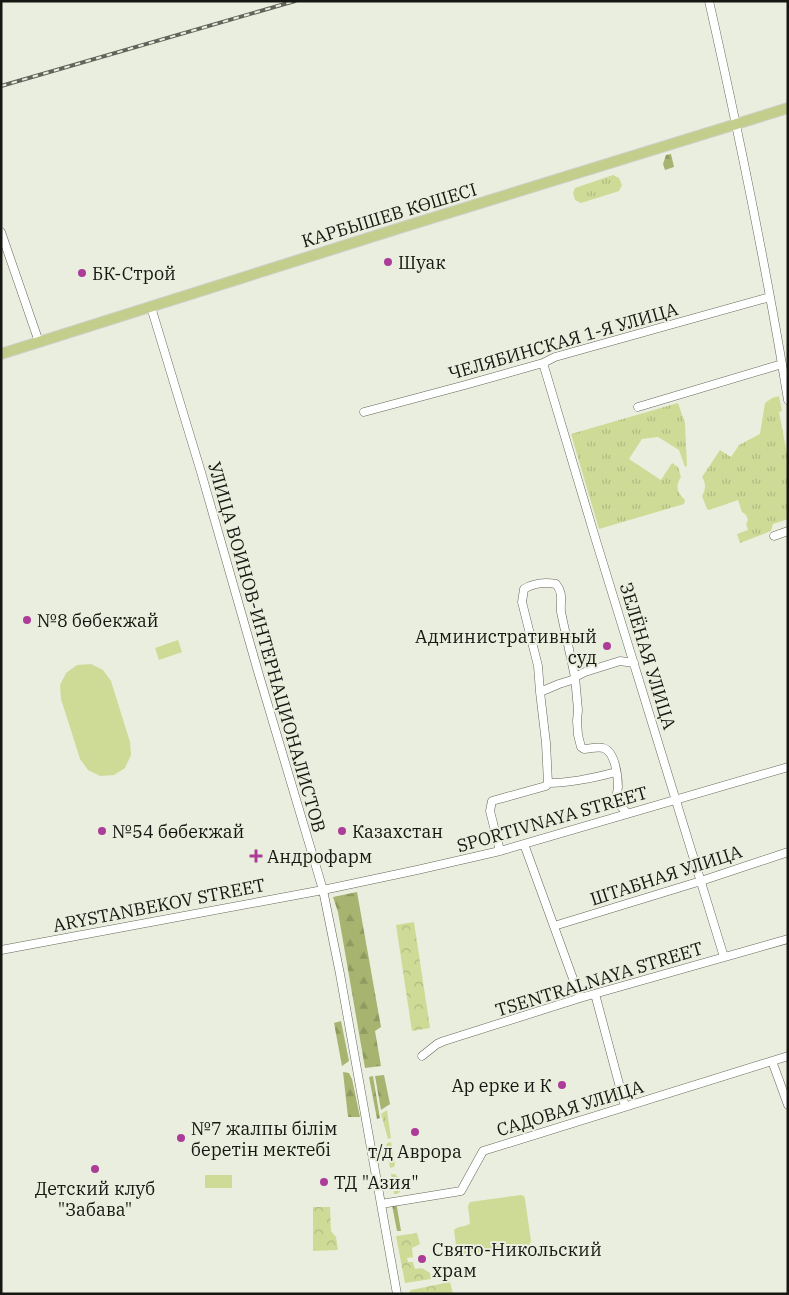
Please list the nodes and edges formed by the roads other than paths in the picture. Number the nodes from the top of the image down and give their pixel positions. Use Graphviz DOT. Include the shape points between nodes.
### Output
graph roads {
  1 [pos="709,1"];
  2 [pos="788,108"];
  3 [pos="736,123"];
  4 [pos="1,232"];
  5 [pos="770,297"];
  6 [pos="151,307"];
  7 [pos="39,342"];
  8 [pos="1,354"];
  9 [pos="543,363"];
  10 [pos="782,364"];
  11 [pos="788,400"];
  12 [pos="638,407"];
  13 [pos="364,412"];
  14 [pos="788,531"];
  15 [pos="774,536"];
  16 [pos="634,662"];
  17 [pos="576,677"];
  18 [pos="540,692"];
  19 [pos="788,767"];
  20 [pos="616,772"];
  21 [pos="548,783"];
  22 [pos="676,799"];
  23 [pos="627,813"];
  24 [pos="524,844"];
  25 [pos="500,851"];
  26 [pos="788,852"];
  27 [pos="701,881"];
  28 [pos="323,890"];
  29 [pos="554,926"];
  30 [pos="788,939"];
  31 [pos="1,950"];
  32 [pos="724,957"];
  33 [pos="595,994"];
  34 [pos="580,998"];
  35 [pos="422,1056"];
  36 [pos="788,1056"];
  37 [pos="772,1061"];
  38 [pos="788,1105"];
  39 [pos="626,1106"];
  40 [pos="381,1204"];
  41 [pos="397,1294"];
  1 -- 3 [label="street"];
  2 -- 3 [label="main road, КАРБЫШЕВ КӨШЕСІ"];
  3 -- 5 [label="street"];
  3 -- 6 [label="main road, КАРБЫШЕВ КӨШЕСІ"];
  4 -- 7 [label="street"];
  5 -- 9 [label="street, ЧЕЛЯБИНСКАЯ 1-Я УЛИЦА"];
  5 -- 10 [label="street"];
  6 -- 7 [label="main road, КАРБЫШЕВ КӨШЕСІ"];
  6 -- 28 [label="street, УЛИЦА ВОИНОВ-ИНТЕРНАЦИОНАЛИСТОВ"];
  7 -- 8 [label="main road, КАРБЫШЕВ КӨШЕСІ"];
  9 -- 13 [label="street, ЧЕЛЯБИНСКАЯ 1-Я УЛИЦА"];
  9 -- 16 [label="street, ЗЕЛЁНАЯ УЛИЦА"];
  10 -- 11 [label="street"];
  10 -- 12 [label="street"];
  14 -- 15 [label="street"];
  16 -- 17 [label="street" via="620,660"];
  16 -- 22 [label="street, ЗЕЛЁНАЯ УЛИЦА"];
  17 -- 18 [label="street"];
  17 -- 18 [label="street" via="561,612 560,589 551,583 531,585 524,589 522,602 538,666"];
  17 -- 20 [label="street" via="581,747 609,750"];
  18 -- 21 [label="street"];
  19 -- 22 [label="street, SPORTIVNAYA STREET"];
  20 -- 21 [label="street" via="590,779"];
  20 -- 23 [label="street" via="617,802"];
  21 -- 25 [label="street" via="492,801 490,810"];
  22 -- 23 [label="street, SPORTIVNAYA STREET"];
  22 -- 27 [label="street, ЗЕЛЁНАЯ УЛИЦА"];
  23 -- 24 [label="street, SPORTIVNAYA STREET"];
  24 -- 25 [label="street, SPORTIVNAYA STREET"];
  24 -- 29 [label="street"];
  25 -- 28 [label="street, SPORTIVNAYA STREET"];
  26 -- 27 [label="street, ШТАБНАЯ УЛИЦА"];
  27 -- 29 [label="street, ШТАБНАЯ УЛИЦА"];
  27 -- 32 [label="street, ЗЕЛЁНАЯ УЛИЦА"];
  28 -- 31 [label="street, ARYSTANBEKOV STREET"];
  28 -- 40 [label="street, УЛИЦА ВОИНОВ-ИНТЕРНАЦИОНАЛИСТОВ"];
  29 -- 34 [label="street"];
  30 -- 32 [label="street, TSENTRALNAYA STREET"];
  32 -- 33 [label="street, TSENTRALNAYA STREET"];
  33 -- 34 [label="street, TSENTRALNAYA STREET"];
  33 -- 39 [label="street"];
  34 -- 35 [label="street, TSENTRALNAYA STREET" via="444,1041"];
  36 -- 37 [label="street, САДОВАЯ УЛИЦА"];
  37 -- 38 [label="street"];
  37 -- 39 [label="street, САДОВАЯ УЛИЦА"];
  39 -- 40 [label="street, САДОВАЯ УЛИЦА" via="482,1151 461,1191"];
  40 -- 41 [label="street, УЛИЦА ВОИНОВ-ИНТЕРНАЦИОНАЛИСТОВ"];
}
